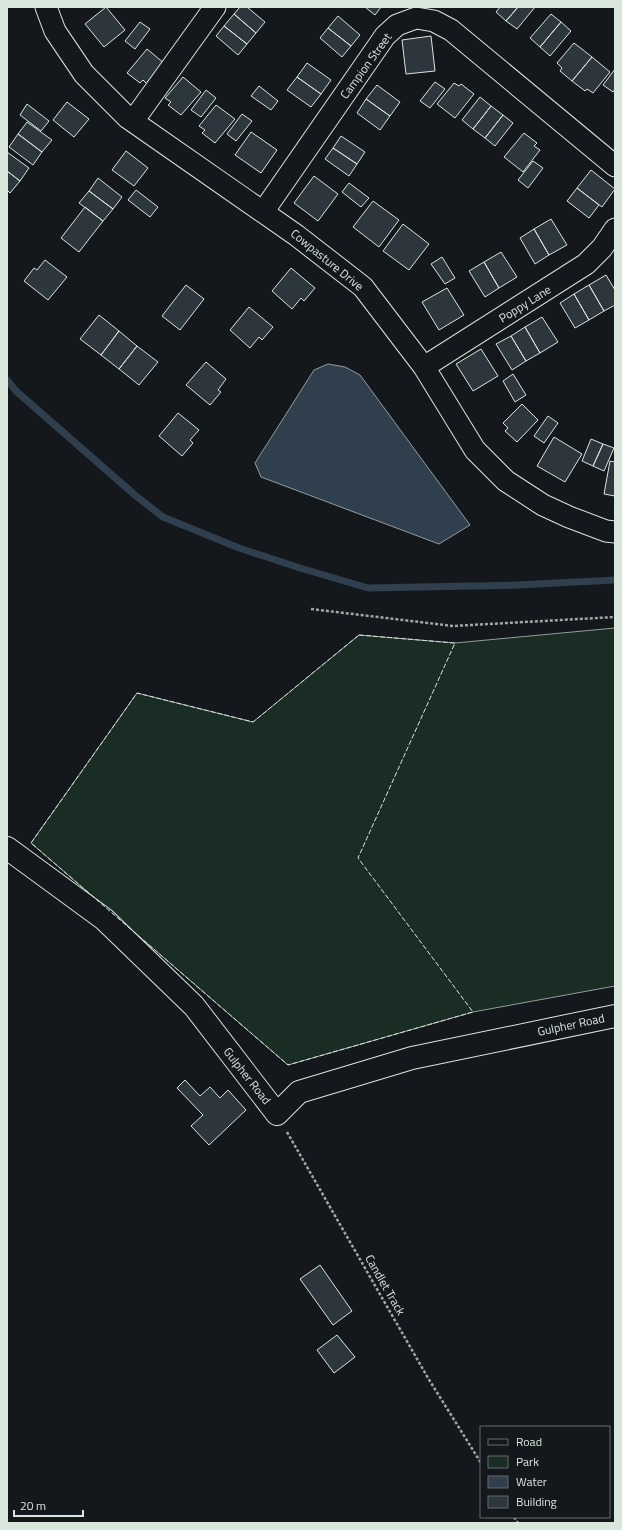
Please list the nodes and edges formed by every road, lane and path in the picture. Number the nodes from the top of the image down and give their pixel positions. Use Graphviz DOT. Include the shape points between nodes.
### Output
graph roads {
  1 [pos="46,7"];
  2 [pos="215,7"];
  3 [pos="133,121"];
  4 [pos="615,166"];
  5 [pos="263,212"];
  6 [pos="615,229"];
  7 [pos="424,367"];
  8 [pos="615,532"];
  9 [pos="311,609"];
  10 [pos="615,617"];
  11 [pos="7,848"];
  12 [pos="615,1016"];
  13 [pos="277,1114"];
  14 [pos="480,1461"];
  1 -- 3 [label="street, Cowpasture Drive" via="55,31 84,74"];
  2 -- 3 [label="street"];
  3 -- 5 [label="street, Cowpasture Drive"];
  4 -- 5 [label="street, Campion Street" via="451,30 434,21 416,18 398,25 385,36"];
  5 -- 7 [label="street, Cowpasture Drive" via="362,287"];
  6 -- 7 [label="street, Poppy Lane" via="602,248 586,264"];
  7 -- 8 [label="street, Cowpasture Drive" via="475,450 506,481 543,505 569,517"];
  9 -- 10 [label="path" via="453,626"];
  11 -- 13 [label="street, Gulpher Road" via="104,919 194,1006"];
  12 -- 13 [label="street, Gulpher Road" via="412,1058 299,1092"];
  13 -- 14 [label="path, Candlet Track" via="428,1378"];
}
